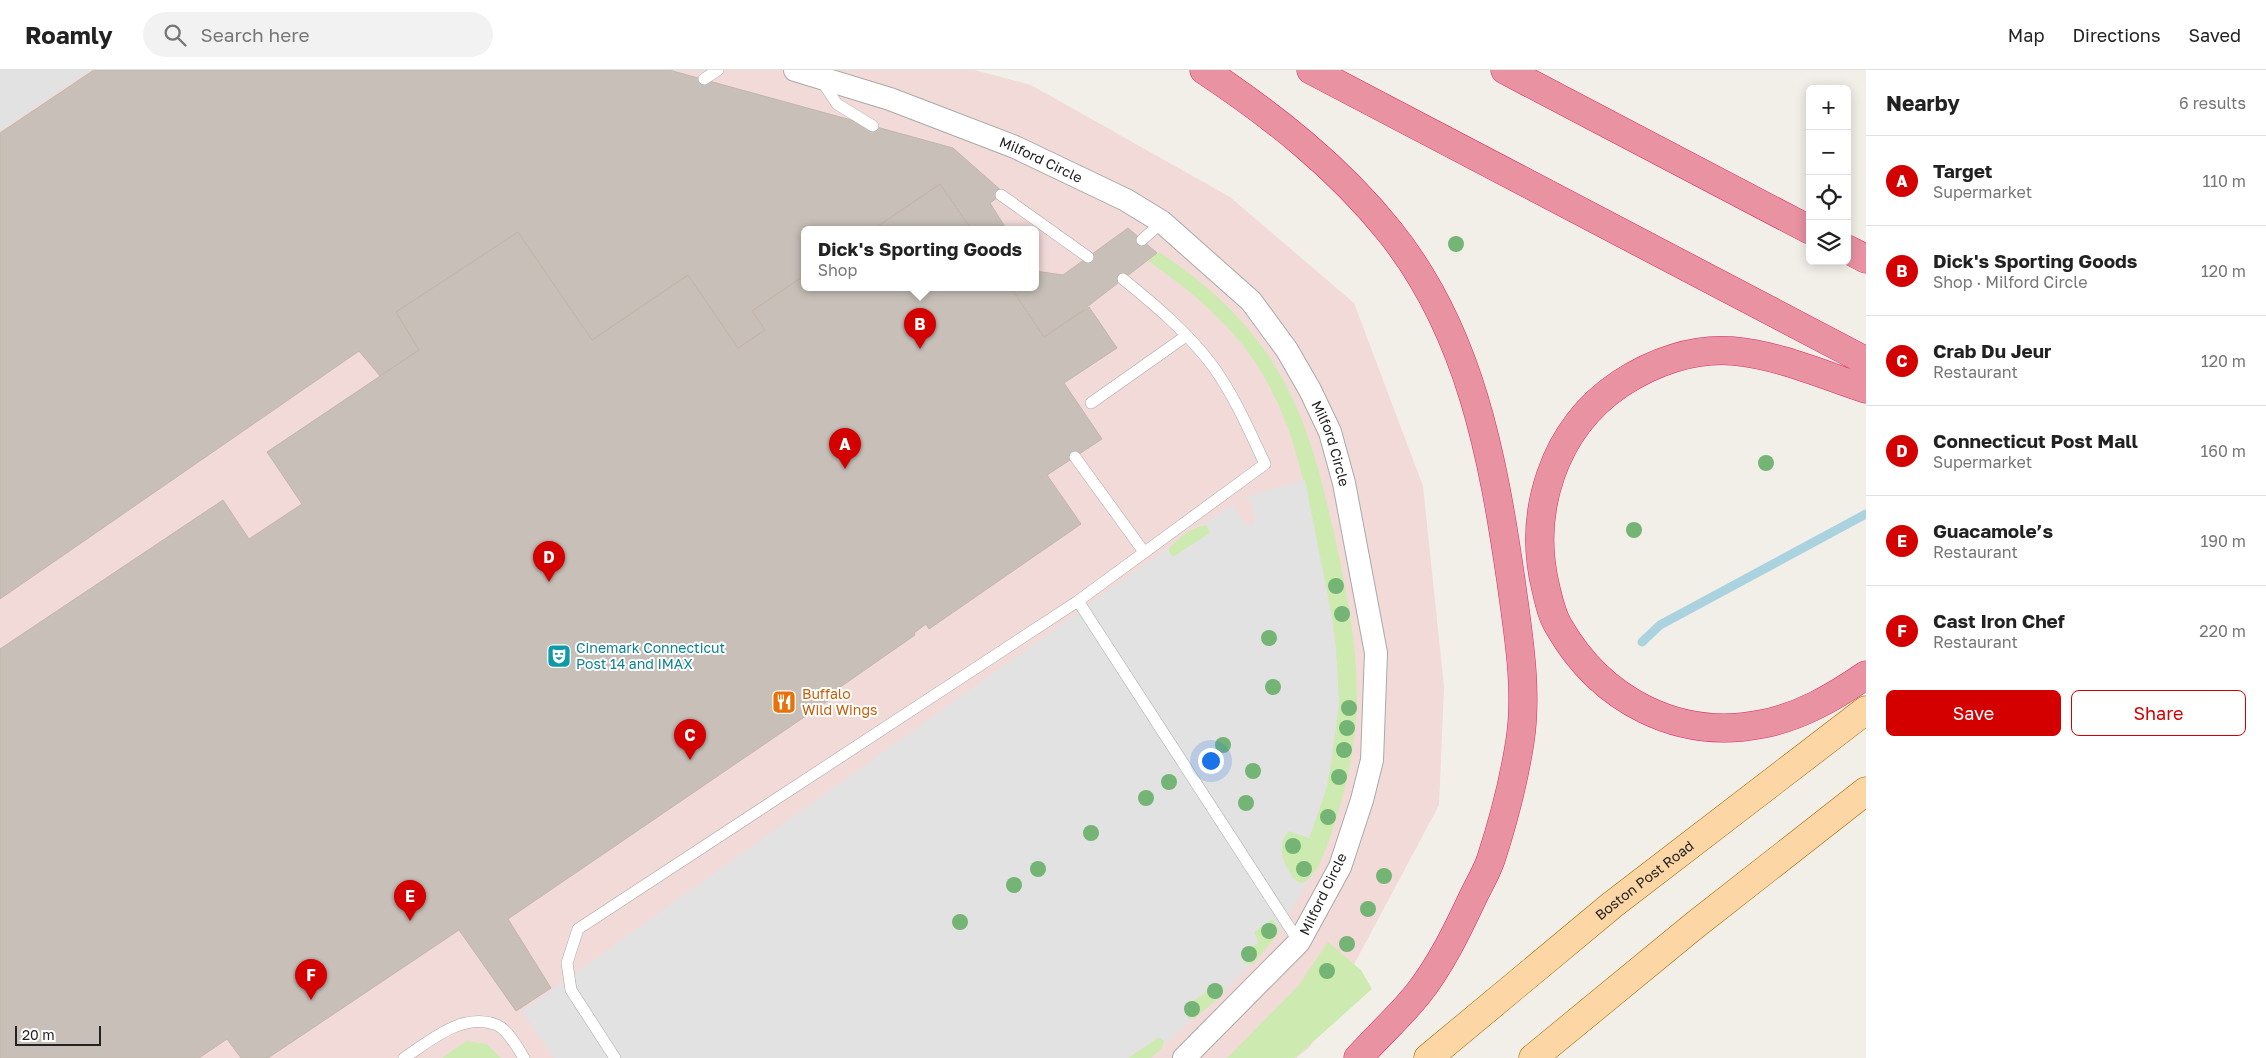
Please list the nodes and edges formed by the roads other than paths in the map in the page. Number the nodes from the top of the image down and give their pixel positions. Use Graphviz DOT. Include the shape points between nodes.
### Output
graph roads {
  1 [pos="718,70"];
  2 [pos="795,70"];
  3 [pos="1204,70"];
  4 [pos="1311,70"];
  5 [pos="1505,70"];
  6 [pos="819,78"];
  7 [pos="704,80"];
  8 [pos="837,104"];
  9 [pos="841,117"];
  10 [pos="873,126"];
  11 [pos="1001,196"];
  12 [pos="1162,222"];
  13 [pos="1806,228"];
  14 [pos="1142,240"];
  15 [pos="1851,251"];
  16 [pos="1088,257"];
  17 [pos="1866,259"];
  18 [pos="1123,279"];
  19 [pos="1186,336"];
  20 [pos="1866,361"];
  21 [pos="1866,389"];
  22 [pos="1091,403"];
  23 [pos="1075,457"];
  24 [pos="1144,552"];
  25 [pos="1078,601"];
  26 [pos="1866,675"];
  27 [pos="1866,710"];
  28 [pos="1866,791"];
  29 [pos="1299,942"];
  30 [pos="404,1058"];
  31 [pos="524,1058"];
  32 [pos="615,1058"];
  33 [pos="1184,1058"];
  34 [pos="1358,1058"];
  35 [pos="1428,1058"];
  36 [pos="1533,1058"];
  1 -- 7 [label="lane"];
  2 -- 6 [label="street, Milford Circle"];
  3 -- 34 [label="highway" via="1307,145 1390,232 1421,277 1467,371 1498,490 1518,632 1522,688 1520,740 1505,805 1490,860 1454,938 1417,994"];
  4 -- 20 [label="highway"];
  5 -- 13 [label="highway"];
  6 -- 8 [label="lane"];
  6 -- 12 [label="street, Milford Circle" via="890,99 1015,147 1126,200"];
  8 -- 9 [label="lane"];
  8 -- 10 [label="lane"];
  11 -- 16 [label="lane"];
  12 -- 14 [label="lane"];
  12 -- 29 [label="street, Milford Circle" via="1250,301 1288,350 1310,390 1330,432 1367,596 1376,653 1372,760 1340,867"];
  15 -- 17 [label="highway"];
  18 -- 19 [label="lane" via="1170,318"];
  19 -- 22 [label="lane"];
  19 -- 24 [label="lane" via="1212,364 1265,464"];
  21 -- 26 [label="highway" via="1770,357 1732,351 1678,356 1631,376 1596,404 1573,430 1558,455 1544,492 1539,551 1544,584 1558,626 1577,654 1592,674 1638,706 1662,717 1712,728 1761,725 1820,704"];
  23 -- 24 [label="lane"];
  24 -- 25 [label="lane"];
  25 -- 29 [label="lane"];
  25 -- 32 [label="lane" via="578,929 566,963 571,990"];
  27 -- 35 [label="main road, Boston Post Road" via="1612,905"];
  28 -- 36 [label="main road"];
  29 -- 33 [label="street, Milford Circle"];
  30 -- 31 [label="lane" via="452,1026 472,1022 497,1025"];
}
